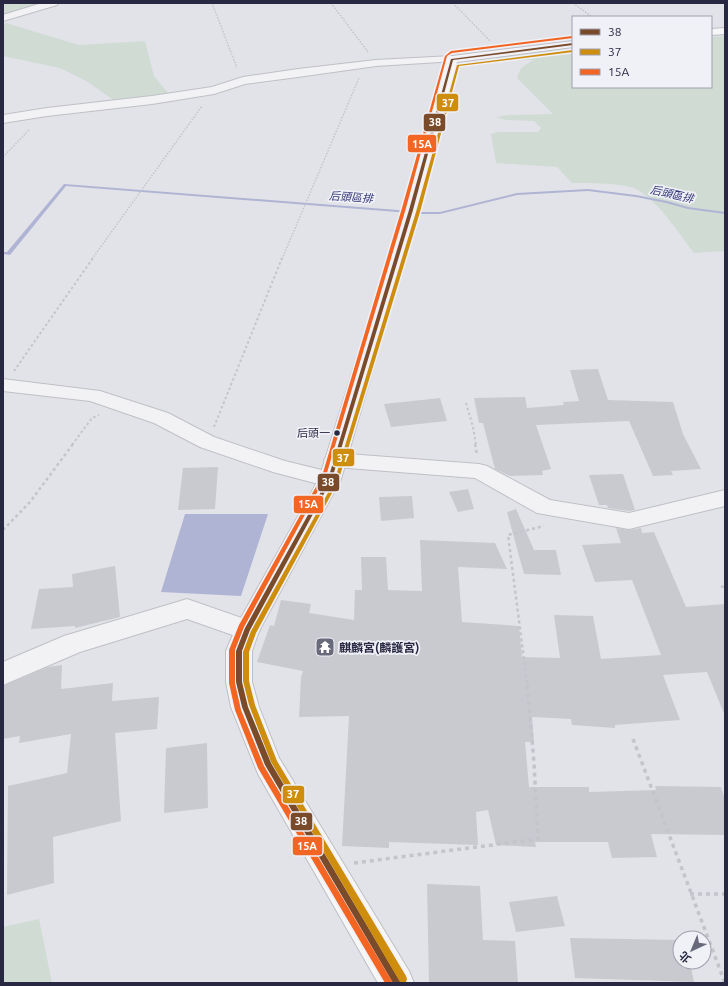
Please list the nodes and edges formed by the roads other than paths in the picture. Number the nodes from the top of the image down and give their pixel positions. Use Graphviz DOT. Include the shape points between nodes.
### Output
graph roads {
  1 [pos="53,3"];
  2 [pos="3,18"];
  3 [pos="725,31"];
  4 [pos="712,32"];
  5 [pos="572,44"];
  6 [pos="452,59"];
  7 [pos="3,119"];
  8 [pos="4,385"];
  9 [pos="333,470"];
  10 [pos="725,498"];
  11 [pos="248,630"];
  12 [pos="3,674"];
  13 [pos="397,983"];
  1 -- 2 [label="street"];
  3 -- 4 [label="main road"];
  5 -- 6 [label="main road"];
  6 -- 7 [label="street" via="371,64 242,81 214,90 152,100"];
  6 -- 9 [label="main road"];
  8 -- 9 [label="street" via="93,395 161,418 207,442 281,467"];
  9 -- 10 [label="street" via="478,471 546,507 629,521"];
  9 -- 11 [label="main road"];
  11 -- 12 [label="street" via="187,608 72,643"];
  11 -- 13 [label="main road" via="239,651 239,682 245,707 268,765"];
}
